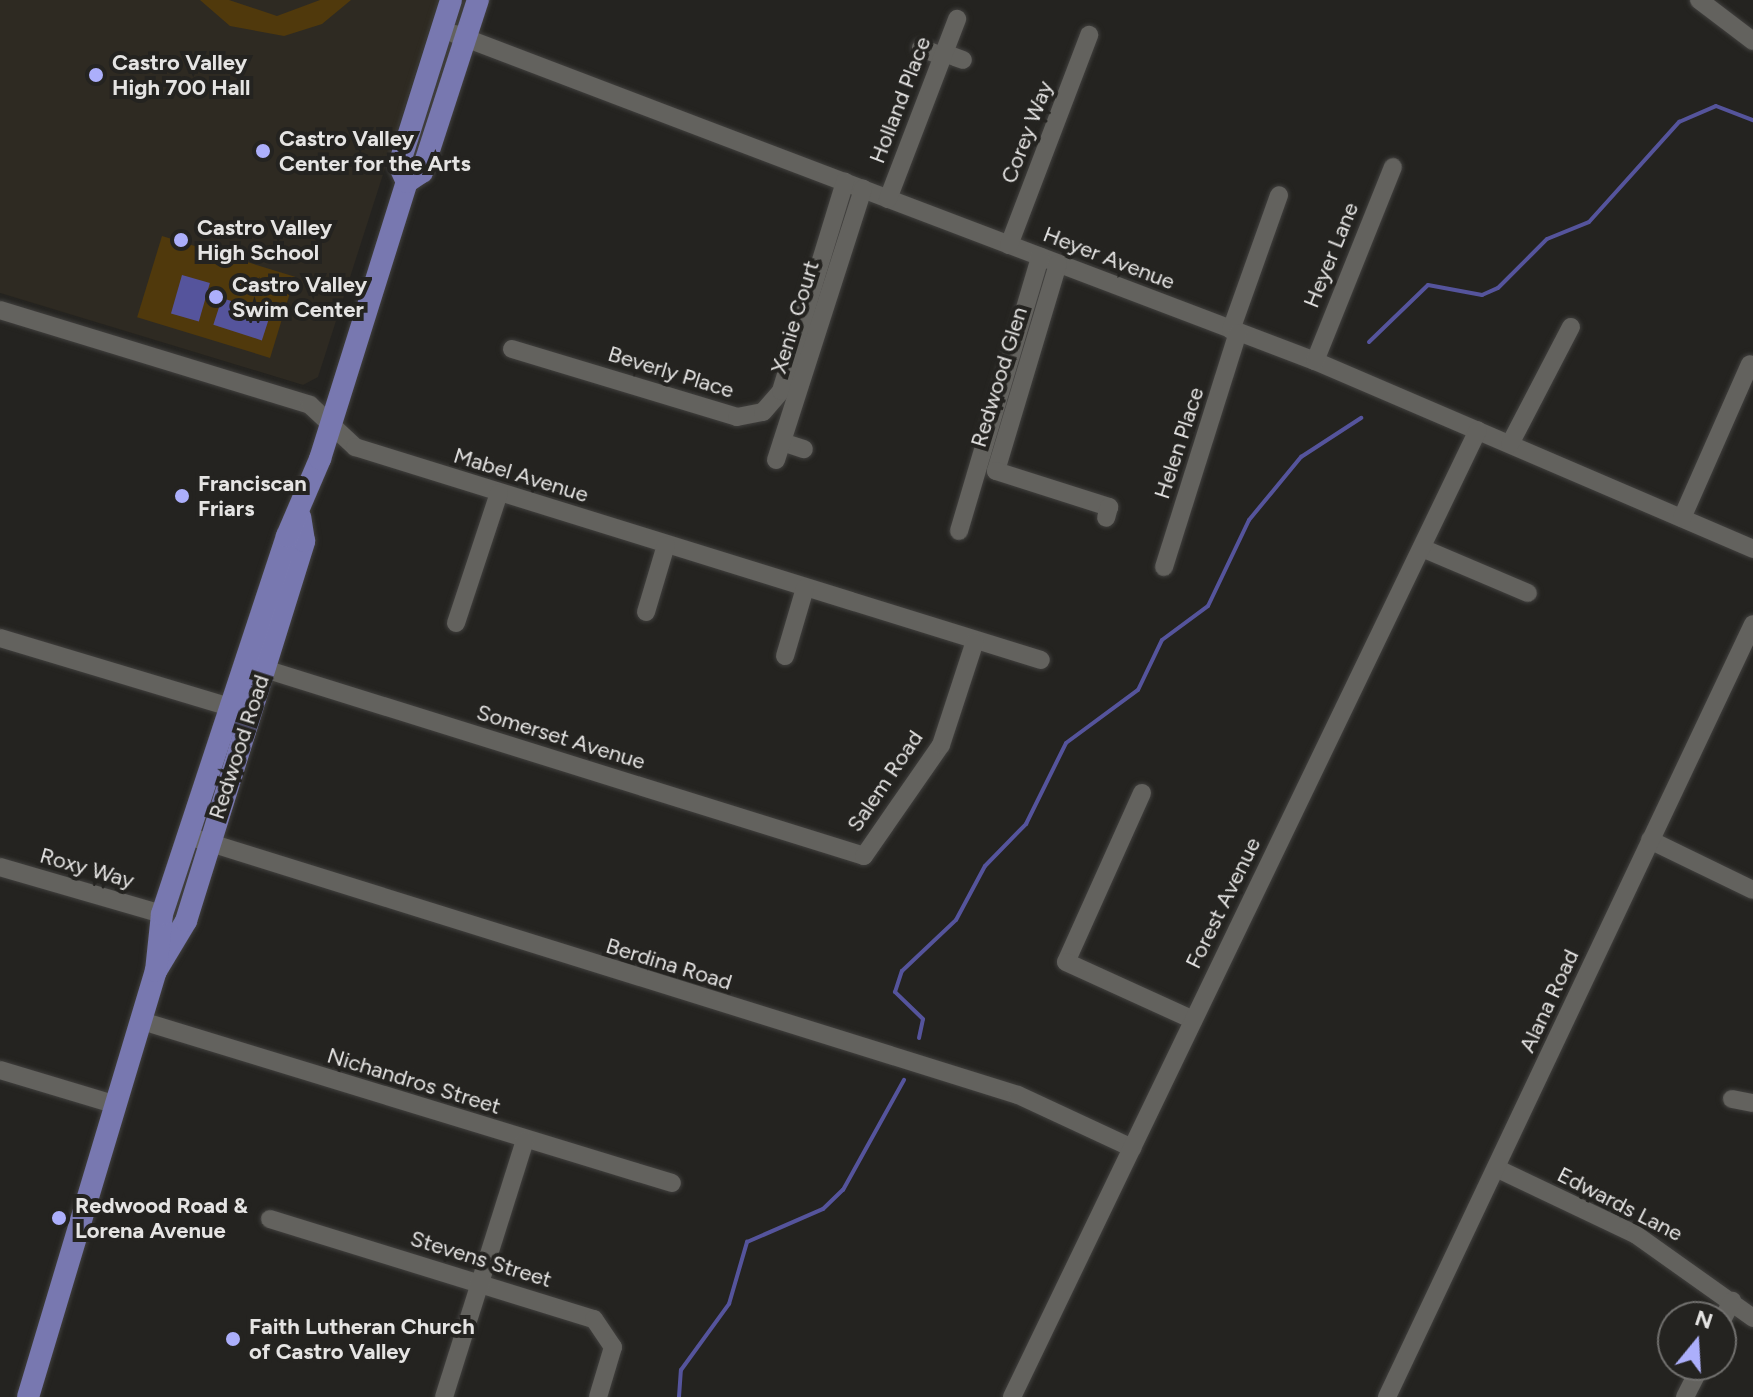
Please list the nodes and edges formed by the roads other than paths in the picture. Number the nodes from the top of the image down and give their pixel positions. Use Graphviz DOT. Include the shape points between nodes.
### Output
graph roads {
  1 [pos="451,0"];
  2 [pos="478,0"];
  3 [pos="1699,0"];
  4 [pos="957,19"];
  5 [pos="441,29"];
  6 [pos="1089,35"];
  7 [pos="466,37"];
  8 [pos="1753,41"];
  9 [pos="921,48"];
  10 [pos="943,54"];
  11 [pos="963,60"];
  12 [pos="1393,167"];
  13 [pos="407,182"];
  14 [pos="854,185"];
  15 [pos="1279,195"];
  16 [pos="888,199"];
  17 [pos="1009,245"];
  18 [pos="1040,257"];
  19 [pos="1058,264"];
  20 [pos="0,310"];
  21 [pos="1571,327"];
  22 [pos="1235,331"];
  23 [pos="512,349"];
  24 [pos="1315,361"];
  25 [pos="1750,364"];
  26 [pos="332,425"];
  27 [pos="1478,430"];
  28 [pos="1510,444"];
  29 [pos="804,449"];
  30 [pos="499,493"];
  31 [pos="1106,518"];
  32 [pos="1682,518"];
  33 [pos="959,531"];
  34 [pos="666,545"];
  35 [pos="1422,548"];
  36 [pos="1753,549"];
  37 [pos="1164,567"];
  38 [pos="805,588"];
  39 [pos="1528,593"];
  40 [pos="646,612"];
  41 [pos="456,623"];
  42 [pos="1753,624"];
  43 [pos="0,638"];
  44 [pos="975,641"];
  45 [pos="785,656"];
  46 [pos="1041,660"];
  47 [pos="254,666"];
  48 [pos="238,710"];
  49 [pos="1142,793"];
  50 [pos="199,840"];
  51 [pos="1650,840"];
  52 [pos="864,856"];
  53 [pos="0,867"];
  54 [pos="1753,890"];
  55 [pos="162,914"];
  56 [pos="156,971"];
  57 [pos="1193,1020"];
  58 [pos="142,1021"];
  59 [pos="0,1070"];
  60 [pos="1732,1099"];
  61 [pos="1753,1103"];
  62 [pos="117,1105"];
  63 [pos="525,1140"];
  64 [pos="1132,1148"];
  65 [pos="1498,1169"];
  66 [pos="672,1183"];
  67 [pos="270,1219"];
  68 [pos="479,1283"];
  69 [pos="1732,1301"];
  70 [pos="1737,1305"];
  71 [pos="1753,1318"];
  72 [pos="28,1397"];
  73 [pos="444,1397"];
  74 [pos="598,1397"];
  75 [pos="1012,1397"];
  76 [pos="1387,1397"];
  1 -- 5 [label="main road, Redwood Road"];
  2 -- 7 [label="main road, Redwood Road"];
  3 -- 8 [label="street"];
  4 -- 10 [label="street, Holland Place"];
  5 -- 7 [label="street, Heyer Avenue"];
  5 -- 13 [label="main road, Redwood Road" via="399,165"];
  6 -- 17 [label="street, Corey Way"];
  7 -- 13 [label="main road, Redwood Road" via="422,172"];
  7 -- 14 [label="street, Heyer Avenue"];
  9 -- 10 [label="street"];
  10 -- 11 [label="street"];
  10 -- 16 [label="street, Holland Place"];
  12 -- 24 [label="street, Heyer Lane"];
  13 -- 26 [label="main road, Redwood Road"];
  14 -- 16 [label="street, Heyer Avenue"];
  14 -- 23 [label="street, Beverly Place" via="781,391 763,412 737,417"];
  14 -- 29 [label="street, Xenie Court" via="779,451"];
  15 -- 22 [label="street, Helen Place"];
  16 -- 17 [label="street, Heyer Avenue"];
  17 -- 18 [label="street, Heyer Avenue"];
  18 -- 19 [label="street, Heyer Avenue"];
  18 -- 33 [label="street"];
  19 -- 22 [label="street, Heyer Avenue"];
  19 -- 31 [label="street, Redwood Glen" via="996,471 1109,507"];
  20 -- 26 [label="street, Mabel Avenue" via="307,404"];
  21 -- 28 [label="street"];
  22 -- 24 [label="street, Heyer Avenue"];
  22 -- 37 [label="street, Helen Place"];
  24 -- 27 [label="street, Heyer Avenue"];
  25 -- 32 [label="street"];
  26 -- 30 [label="street, Mabel Avenue" via="355,447"];
  26 -- 47 [label="main road, Redwood Road" via="300,517 304,541"];
  27 -- 28 [label="street, Heyer Avenue"];
  27 -- 35 [label="street, Forest Avenue"];
  28 -- 32 [label="street, Heyer Avenue"];
  30 -- 34 [label="street, Mabel Avenue"];
  30 -- 41 [label="street"];
  32 -- 36 [label="street, Heyer Avenue"];
  34 -- 38 [label="street, Mabel Avenue"];
  34 -- 40 [label="street"];
  35 -- 39 [label="street"];
  35 -- 57 [label="street, Forest Avenue"];
  38 -- 44 [label="street, Mabel Avenue"];
  38 -- 45 [label="street"];
  42 -- 51 [label="street, Alana Road"];
  43 -- 48 [label="street"];
  44 -- 46 [label="street, Mabel Avenue"];
  44 -- 52 [label="street, Salem Road" via="941,745"];
  47 -- 48 [label="main road, Redwood Road"];
  47 -- 52 [label="street, Somerset Avenue"];
  48 -- 50 [label="main road, Redwood Road"];
  49 -- 57 [label="street" via="1066,962"];
  50 -- 55 [label="main road, Redwood Road"];
  50 -- 56 [label="main road, Redwood Road" via="178,944"];
  50 -- 64 [label="street, Berdina Road" via="1018,1095"];
  51 -- 54 [label="street"];
  51 -- 65 [label="street, Alana Road"];
  53 -- 55 [label="street, Roxy Way"];
  55 -- 56 [label="main road, Redwood Road"];
  56 -- 58 [label="main road, Redwood Road"];
  57 -- 64 [label="street, Forest Avenue"];
  58 -- 62 [label="main road, Redwood Road"];
  58 -- 63 [label="street, Nichandros Street"];
  59 -- 62 [label="street"];
  60 -- 61 [label="street"];
  62 -- 72 [label="main road, Redwood Road"];
  63 -- 66 [label="street, Nichandros Street"];
  63 -- 68 [label="street"];
  64 -- 75 [label="street, Forest Avenue"];
  65 -- 69 [label="street, Edwards Lane" via="1635,1234"];
  65 -- 76 [label="street, Alana Road"];
  67 -- 68 [label="street, Stevens Street"];
  68 -- 73 [label="street"];
  68 -- 74 [label="street, Stevens Street" via="594,1319 608,1330 613,1347"];
  70 -- 71 [label="street, Edwards Lane"];
}
